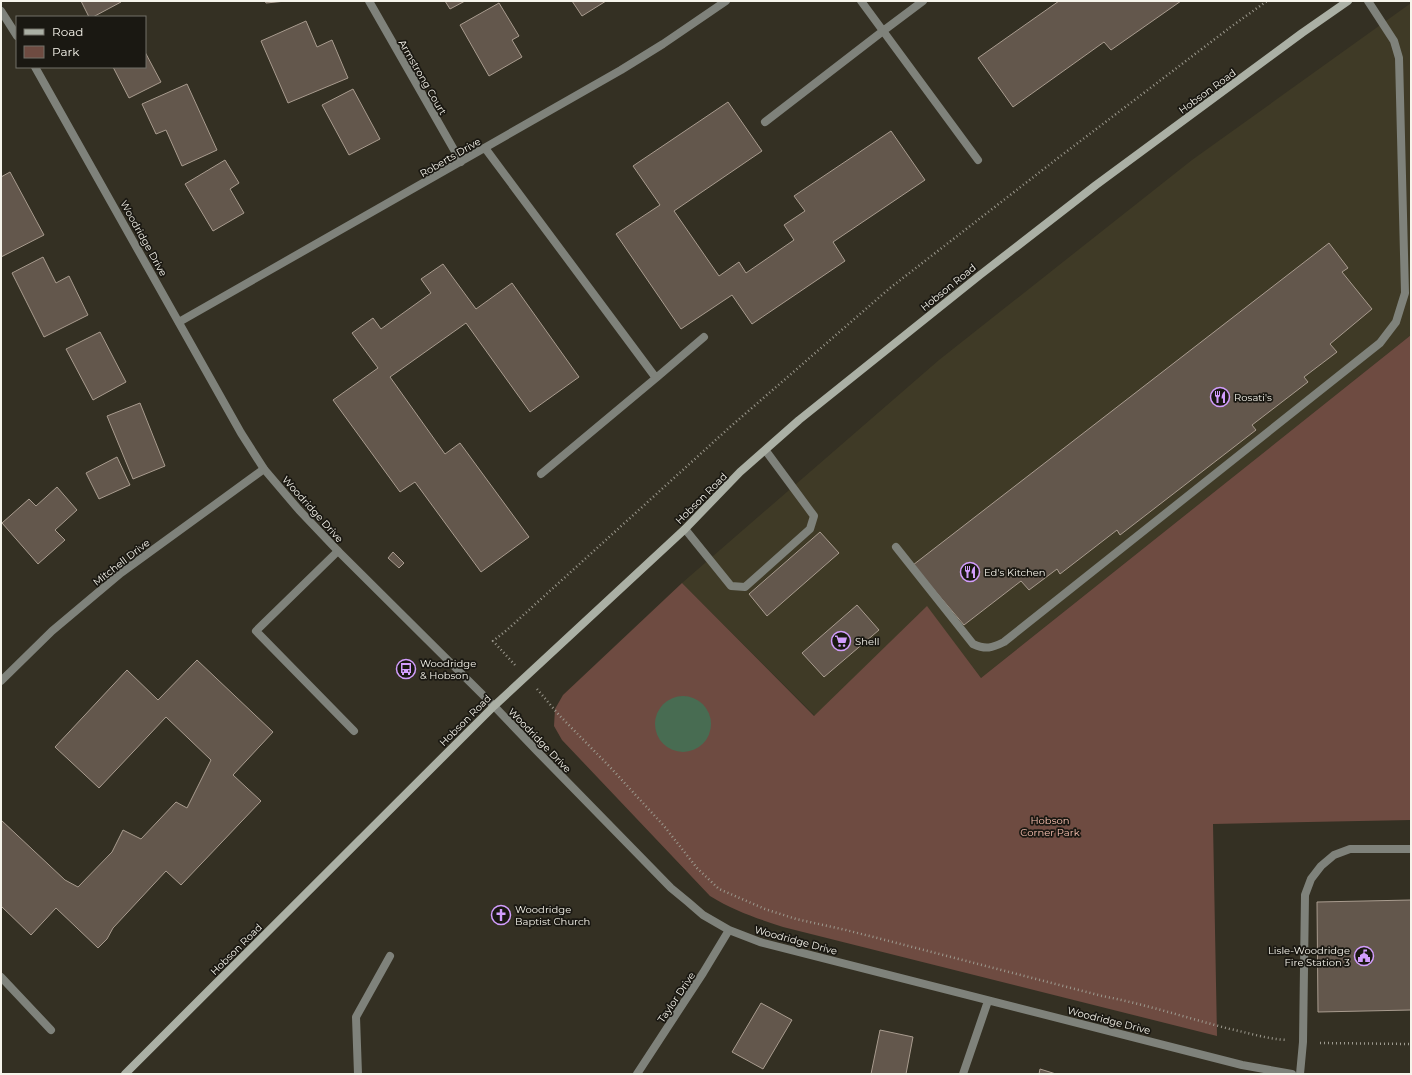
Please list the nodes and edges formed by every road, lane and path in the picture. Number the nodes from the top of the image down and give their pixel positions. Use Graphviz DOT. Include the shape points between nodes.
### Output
graph roads {
  1 [pos="369,1"];
  2 [pos="726,1"];
  3 [pos="860,1"];
  4 [pos="923,1"];
  5 [pos="1267,1"];
  6 [pos="1348,1"];
  7 [pos="1368,1"];
  8 [pos="1,11"];
  9 [pos="882,31"];
  10 [pos="16,34"];
  11 [pos="36,68"];
  12 [pos="765,122"];
  13 [pos="485,148"];
  14 [pos="978,160"];
  15 [pos="461,162"];
  16 [pos="179,322"];
  17 [pos="704,337"];
  18 [pos="656,378"];
  19 [pos="766,451"];
  20 [pos="264,469"];
  21 [pos="541,474"];
  22 [pos="685,529"];
  23 [pos="896,547"];
  24 [pos="338,551"];
  25 [pos="493,641"];
  26 [pos="1,681"];
  27 [pos="494,706"];
  28 [pos="559,716"];
  29 [pos="354,731"];
  30 [pos="1411,849"];
  31 [pos="729,930"];
  32 [pos="390,956"];
  33 [pos="1,977"];
  34 [pos="988,1001"];
  35 [pos="51,1030"];
  36 [pos="1303,1042"];
  37 [pos="1411,1044"];
  38 [pos="125,1074"];
  39 [pos="358,1074"];
  40 [pos="636,1074"];
  41 [pos="963,1074"];
  42 [pos="1287,1074"];
  43 [pos="1300,1074"];
  1 -- 15 [label="street, Armstrong Court"];
  2 -- 13 [label="street, Roberts Drive" via="663,44"];
  3 -- 9 [label="street"];
  4 -- 9 [label="street"];
  5 -- 25 [label="path" via="890,288 730,427"];
  6 -- 19 [label="main road, Hobson Road" via="1096,185 799,420"];
  7 -- 23 [label="street" via="1394,41 1399,58 1405,292 1396,322 1380,343 1004,642 993,647 981,648 973,644"];
  8 -- 10 [label="street"];
  9 -- 12 [label="street"];
  9 -- 14 [label="street"];
  11 -- 16 [label="street, Woodridge Drive"];
  13 -- 15 [label="street, Roberts Drive"];
  13 -- 18 [label="street"];
  15 -- 16 [label="street, Roberts Drive"];
  16 -- 20 [label="street, Woodridge Drive"];
  17 -- 18 [label="street"];
  18 -- 21 [label="street"];
  19 -- 22 [label="main road, Hobson Road" via="740,472"];
  19 -- 22 [label="street" via="814,516 810,529 745,587 731,586"];
  20 -- 24 [label="street, Woodridge Drive"];
  20 -- 26 [label="street, Mitchell Drive" via="121,573 52,631"];
  22 -- 27 [label="main road, Hobson Road"];
  24 -- 27 [label="street, Woodridge Drive"];
  24 -- 29 [label="street" via="256,630"];
  27 -- 31 [label="street, Woodridge Drive" via="671,888 703,915"];
  27 -- 38 [label="main road, Hobson Road"];
  28 -- 36 [label="path" via="610,767 659,820 697,868 719,889 765,909 809,922 1271,1039"];
  30 -- 36 [label="street" via="1350,849 1334,854 1311,879 1305,895"];
  31 -- 34 [label="street, Woodridge Drive" via="760,942"];
  31 -- 40 [label="street, Taylor Drive"];
  32 -- 39 [label="street" via="356,1017"];
  33 -- 35 [label="street"];
  34 -- 41 [label="street"];
  34 -- 42 [label="street, Woodridge Drive"];
  36 -- 37 [label="path"];
  36 -- 43 [label="street"];
}
